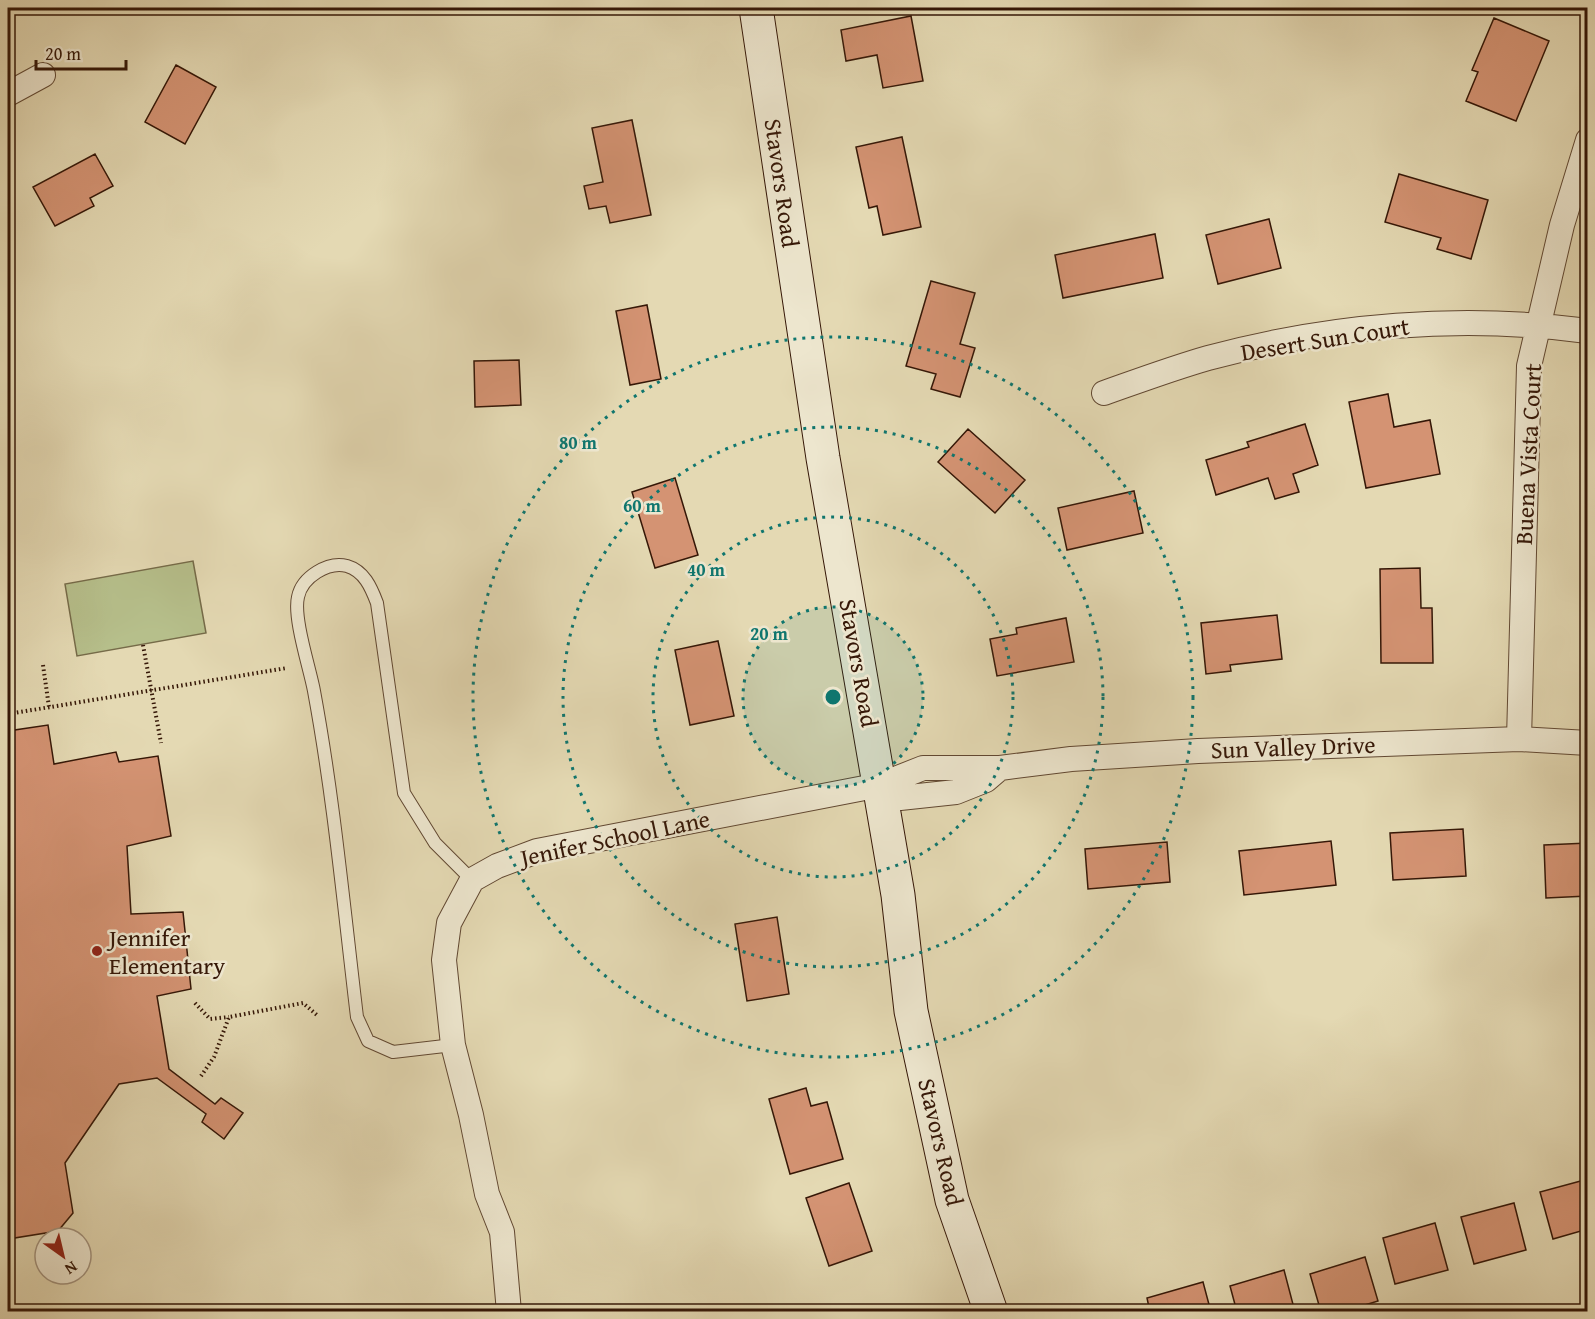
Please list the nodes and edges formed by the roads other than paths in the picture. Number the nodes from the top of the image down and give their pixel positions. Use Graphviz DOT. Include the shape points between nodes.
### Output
graph roads {
  1 [pos="756,8"];
  2 [pos="43,75"];
  3 [pos="8,94"];
  4 [pos="1587,140"];
  5 [pos="1539,324"];
  6 [pos="1587,331"];
  7 [pos="1104,393"];
  8 [pos="1519,739"];
  9 [pos="1587,743"];
  10 [pos="880,785"];
  11 [pos="472,880"];
  12 [pos="453,1045"];
  13 [pos="509,1311"];
  14 [pos="991,1311"];
  1 -- 10 [label="street, Stavors Road" via="823,458"];
  2 -- 3 [label="street"];
  4 -- 5 [label="street, Buena Vista Court"];
  5 -- 6 [label="street, Desert Sun Court"];
  5 -- 7 [label="street, Desert Sun Court" via="1414,324 1302,338 1208,358"];
  5 -- 8 [label="street, Buena Vista Court" via="1529,366"];
  8 -- 9 [label="street, Sun Valley Drive"];
  8 -- 10 [label="street, Sun Valley Drive" via="1071,759 1000,768 986,780 956,792 900,798"];
  10 -- 11 [label="street, Jenifer School Lane" via="537,850"];
  10 -- 14 [label="street, Stavors Road" via="911,1011 952,1200"];
  11 -- 12 [label="street" via="449,923 444,960"];
  11 -- 12 [label="lane" via="435,843 405,794 377,603 370,585 357,570 343,565 326,566 308,580 298,597 299,616 322,749 357,1017 368,1041 393,1052"];
  12 -- 13 [label="street" via="487,1194 502,1232"];
}
